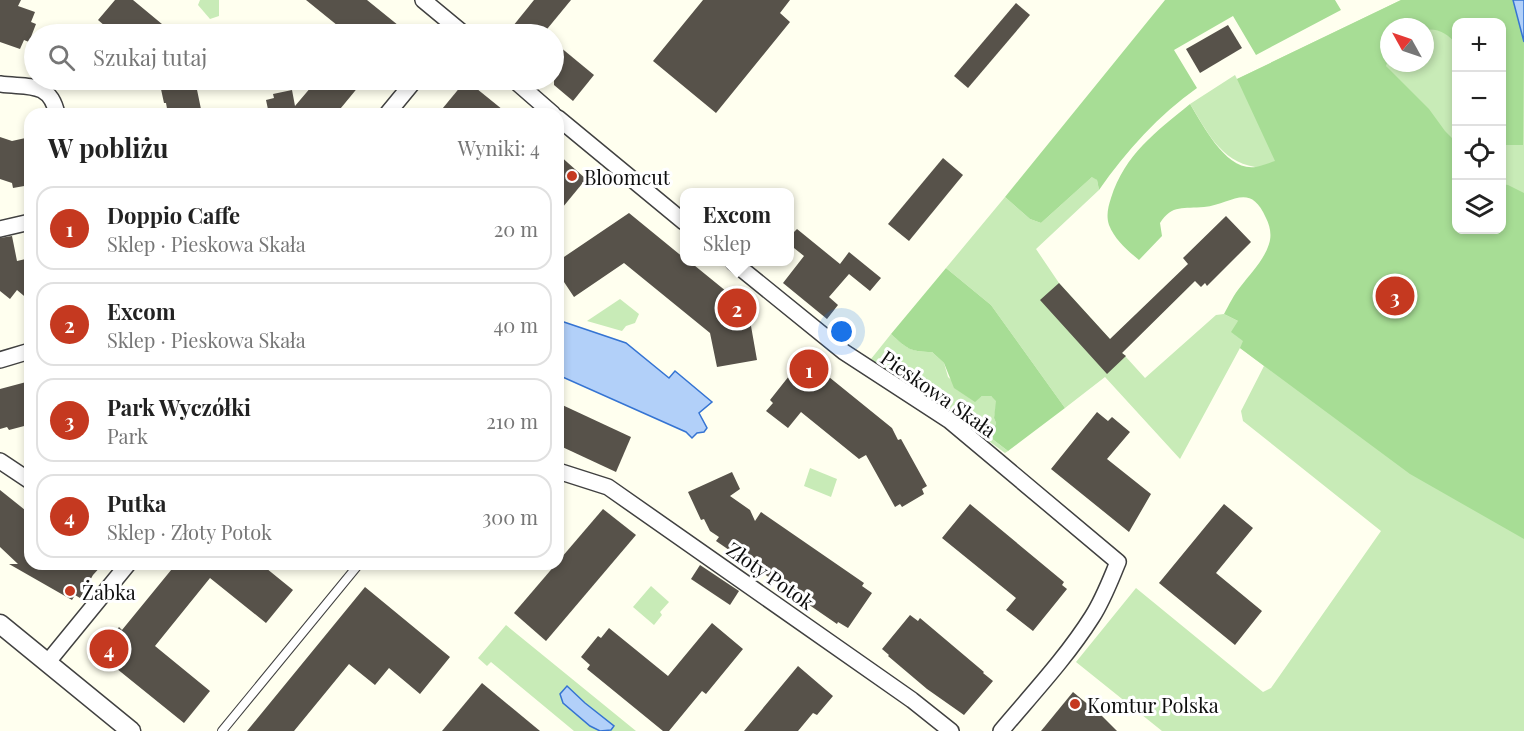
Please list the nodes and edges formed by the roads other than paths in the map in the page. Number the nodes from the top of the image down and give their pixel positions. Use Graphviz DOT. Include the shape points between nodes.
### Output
graph roads {
  1 [pos="423,0"];
  2 [pos="449,24"];
  3 [pos="0,84"];
  4 [pos="24,84"];
  5 [pos="44,90"];
  6 [pos="407,90"];
  7 [pos="525,90"];
  8 [pos="55,108"];
  9 [pos="392,108"];
  10 [pos="546,108"];
  11 [pos="564,123"];
  12 [pos="680,219"];
  13 [pos="24,223"];
  14 [pos="0,229"];
  15 [pos="739,266"];
  16 [pos="24,353"];
  17 [pos="0,360"];
  18 [pos="0,461"];
  19 [pos="564,473"];
  20 [pos="24,477"];
  21 [pos="123,570"];
  22 [pos="355,570"];
  23 [pos="0,624"];
  24 [pos="47,663"];
  25 [pos="131,731"];
  26 [pos="222,731"];
  27 [pos="951,731"];
  28 [pos="1001,731"];
  1 -- 2 [label="street"];
  3 -- 4 [label="street"];
  5 -- 8 [label="street"];
  6 -- 9 [label="street"];
  7 -- 10 [label="street"];
  11 -- 12 [label="street"];
  13 -- 14 [label="street"];
  15 -- 28 [label="street, Pieskowa Skała" via="844,352 950,422 1118,562 1093,616"];
  16 -- 17 [label="street"];
  18 -- 20 [label="street"];
  19 -- 27 [label="street, Złoty Potok" via="608,487"];
  21 -- 24 [label="street"];
  22 -- 26 [label="lane"];
  23 -- 24 [label="street"];
  24 -- 25 [label="street"];
}
